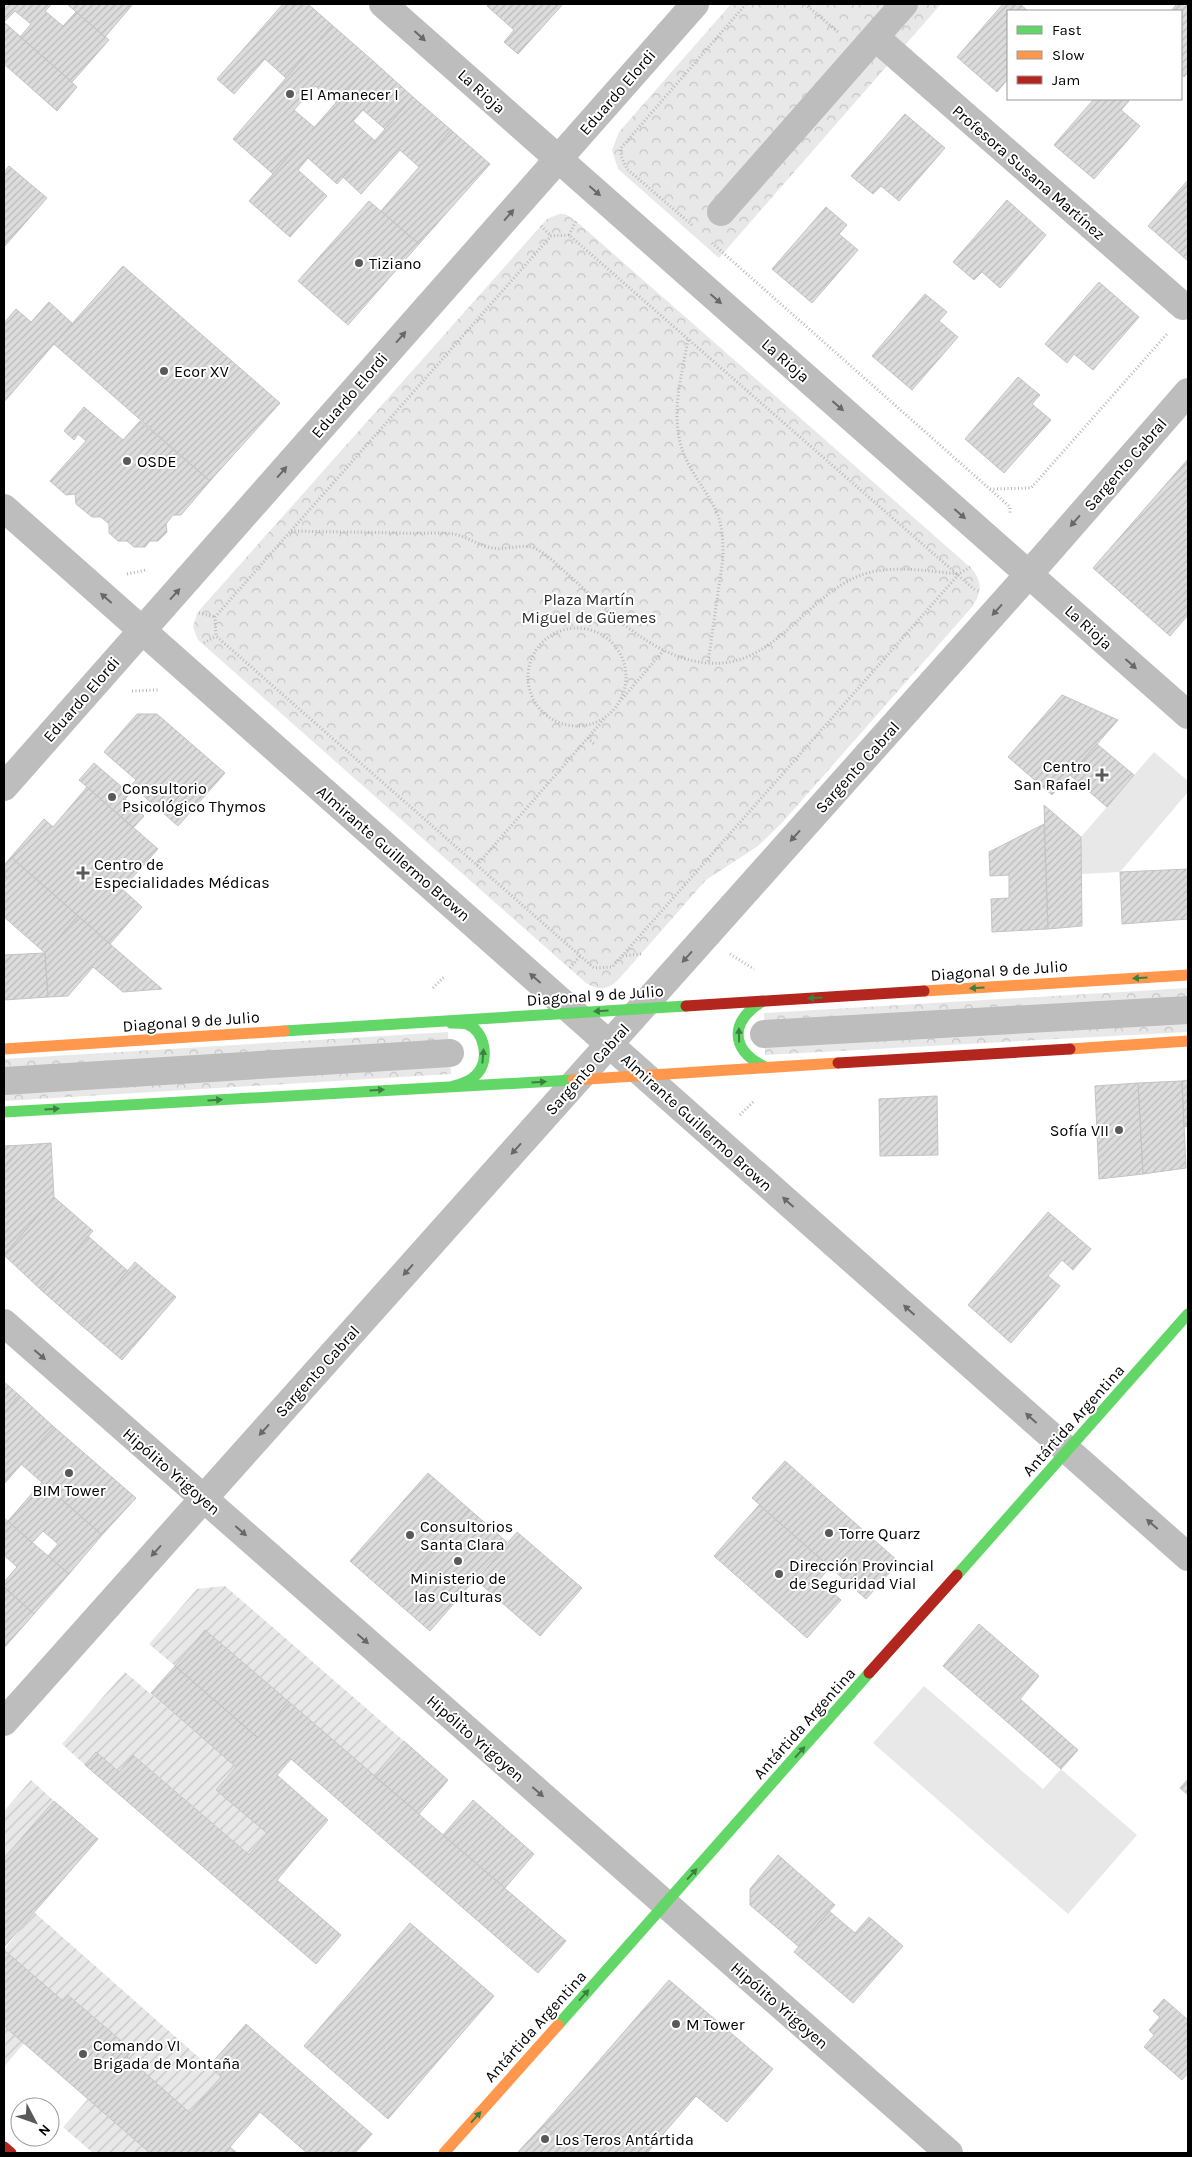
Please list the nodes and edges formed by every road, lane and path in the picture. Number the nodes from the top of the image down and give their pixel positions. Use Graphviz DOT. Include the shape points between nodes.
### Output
graph roads {
  1 [pos="383,4"];
  2 [pos="695,4"];
  3 [pos="746,4"];
  4 [pos="805,4"];
  5 [pos="904,4"];
  6 [pos="841,34"];
  7 [pos="875,37"];
  8 [pos="558,159"];
  9 [pos="622,162"];
  10 [pos="618,169"];
  11 [pos="721,212"];
  12 [pos="576,221"];
  13 [pos="541,226"];
  14 [pos="695,228"];
  15 [pos="569,235"];
  16 [pos="551,236"];
  17 [pos="709,240"];
  18 [pos="1183,306"];
  19 [pos="1169,331"];
  20 [pos="688,339"];
  21 [pos="1188,392"];
  22 [pos="990,489"];
  23 [pos="4,508"];
  24 [pos="1010,523"];
  25 [pos="291,531"];
  26 [pos="970,567"];
  27 [pos="146,570"];
  28 [pos="959,574"];
  29 [pos="1029,574"];
  30 [pos="124,575"];
  31 [pos="980,594"];
  32 [pos="197,613"];
  33 [pos="215,617"];
  34 [pos="142,630"];
  35 [pos="216,636"];
  36 [pos="202,644"];
  37 [pos="664,650"];
  38 [pos="708,663"];
  39 [pos="159,690"];
  40 [pos="128,692"];
  41 [pos="610,712"];
  42 [pos="1188,715"];
  43 [pos="588,738"];
  44 [pos="594,744"];
  45 [pos="4,787"];
  46 [pos="477,865"];
  47 [pos="641,954"];
  48 [pos="730,954"];
  49 [pos="580,956"];
  50 [pos="622,956"];
  51 [pos="570,968"];
  52 [pos="761,974"];
  53 [pos="1188,975"];
  54 [pos="444,977"];
  55 [pos="433,988"];
  56 [pos="763,1001"];
  57 [pos="641,1008"];
  58 [pos="1188,1010"];
  59 [pos="575,1013"];
  60 [pos="443,1022"];
  61 [pos="764,1034"];
  62 [pos="1188,1041"];
  63 [pos="610,1044"];
  64 [pos="4,1049"];
  65 [pos="450,1053"];
  66 [pos="766,1066"];
  67 [pos="644,1074"];
  68 [pos="577,1080"];
  69 [pos="4,1081"];
  70 [pos="451,1086"];
  71 [pos="4,1112"];
  72 [pos="1188,1314"];
  73 [pos="4,1323"];
  74 [pos="1067,1450"];
  75 [pos="204,1498"];
  76 [pos="1188,1556"];
  77 [pos="4,1722"];
  78 [pos="665,1904"];
  79 [pos="4,2147"];
  80 [pos="11,2153"];
  81 [pos="444,2153"];
  82 [pos="949,2153"];
  1 -- 8 [label="street, La Rioja, one-way"];
  2 -- 8 [label="street, Eduardo Elordi"];
  3 -- 9 [label="path" via="626,141 621,148"];
  4 -- 6 [label="path"];
  5 -- 7 [label="street"];
  7 -- 11 [label="street"];
  7 -- 18 [label="street, Profesora Susana Martínez"];
  8 -- 29 [label="street, La Rioja, one-way"];
  34 -- 8 [label="street, Eduardo Elordi, one-way"];
  9 -- 10 [label="path"];
  9 -- 14 [label="path"];
  12 -- 15 [label="path"];
  13 -- 16 [label="path"];
  15 -- 16 [label="path"];
  15 -- 20 [label="path"];
  16 -- 25 [label="path"];
  17 -- 22 [label="path"];
  19 -- 22 [label="path" via="1031,488"];
  20 -- 28 [label="path"];
  20 -- 38 [label="path" via="676,420 680,442 696,480 716,512 723,543"];
  21 -- 29 [label="street, Sargento Cabral, one-way"];
  22 -- 24 [label="path" via="1010,507"];
  34 -- 23 [label="street, Almirante Guillermo Brown, one-way"];
  25 -- 33 [label="path"];
  25 -- 37 [label="path" via="454,534 493,548 533,547 624,624"];
  26 -- 28 [label="path"];
  27 -- 30 [label="path"];
  28 -- 31 [label="path"];
  28 -- 38 [label="path" via="907,570 866,574 827,594 773,643 752,655 732,662"];
  28 -- 50 [label="path"];
  29 -- 42 [label="street, La Rioja, one-way"];
  29 -- 57 [label="street, Sargento Cabral, one-way"];
  32 -- 33 [label="path"];
  33 -- 35 [label="path"];
  34 -- 45 [label="street, Eduardo Elordi"];
  59 -- 34 [label="street, Almirante Guillermo Brown, one-way"];
  35 -- 36 [label="path"];
  35 -- 46 [label="path"];
  37 -- 38 [label="path"];
  37 -- 41 [label="path"];
  39 -- 40 [label="path"];
  41 -- 41 [label="path" via="619,701 626,674 623,661 607,638 582,628 560,631 545,640 531,660 528,679 532,697 543,712 558,722 576,726 595,722"];
  41 -- 43 [label="path"];
  43 -- 44 [label="path"];
  43 -- 46 [label="path"];
  46 -- 49 [label="path"];
  47 -- 50 [label="path"];
  48 -- 52 [label="path"];
  49 -- 50 [label="path" via="594,968 612,967"];
  49 -- 51 [label="path"];
  53 -- 56 [label="main road, Diagonal 9 de Julio, one-way"];
  54 -- 55 [label="path"];
  56 -- 57 [label="main road, Diagonal 9 de Julio"];
  66 -- 56 [label="main road, one-way" via="746,1056 738,1039 741,1020"];
  57 -- 59 [label="main road, Diagonal 9 de Julio, one-way"];
  57 -- 63 [label="street, Sargento Cabral"];
  58 -- 61 [label="street"];
  59 -- 60 [label="main road, Diagonal 9 de Julio"];
  59 -- 63 [label="street, Almirante Guillermo Brown"];
  60 -- 64 [label="main road, Diagonal 9 de Julio"];
  70 -- 60 [label="main road, one-way" via="466,1082 479,1072 484,1062 484,1045 475,1030 466,1024"];
  62 -- 66 [label="main road"];
  63 -- 67 [label="street, Almirante Guillermo Brown"];
  63 -- 68 [label="street, Sargento Cabral"];
  65 -- 69 [label="street"];
  66 -- 67 [label="main road"];
  67 -- 68 [label="main road"];
  74 -- 67 [label="street, Almirante Guillermo Brown, one-way"];
  70 -- 68 [label="main road, one-way"];
  68 -- 75 [label="street, Sargento Cabral, one-way"];
  71 -- 70 [label="main road, one-way"];
  72 -- 74 [label="main road, Antártida Argentina"];
  73 -- 75 [label="street, Hipólito Yrigoyen, one-way"];
  76 -- 74 [label="street, Almirante Guillermo Brown, one-way"];
  78 -- 74 [label="main road, Antártida Argentina, one-way"];
  75 -- 77 [label="street, Sargento Cabral, one-way"];
  75 -- 78 [label="street, Hipólito Yrigoyen, one-way"];
  81 -- 78 [label="main road, Antártida Argentina, one-way"];
  78 -- 82 [label="street, Hipólito Yrigoyen"];
  79 -- 80 [label="main road"];
}
